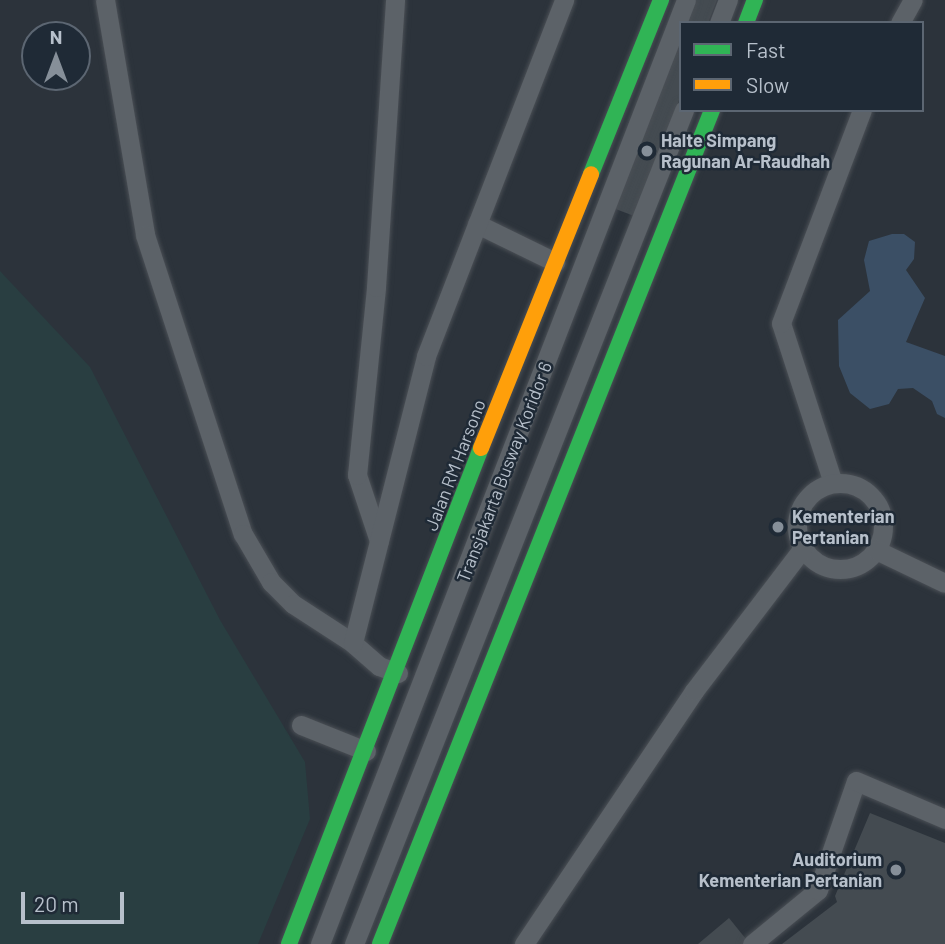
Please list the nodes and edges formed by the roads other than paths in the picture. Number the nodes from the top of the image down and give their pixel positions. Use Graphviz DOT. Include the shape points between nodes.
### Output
graph roads {
  1 [pos="105,0"];
  2 [pos="395,0"];
  3 [pos="564,0"];
  4 [pos="661,0"];
  5 [pos="686,0"];
  6 [pos="728,0"];
  7 [pos="755,0"];
  8 [pos="913,0"];
  9 [pos="720,21"];
  10 [pos="747,21"];
  11 [pos="901,21"];
  12 [pos="683,112"];
  13 [pos="711,112"];
  14 [pos="861,112"];
  15 [pos="477,224"];
  16 [pos="555,262"];
  17 [pos="833,483"];
  18 [pos="379,542"];
  19 [pos="803,548"];
  20 [pos="876,550"];
  21 [pos="945,583"];
  22 [pos="354,643"];
  23 [pos="398,673"];
  24 [pos="301,725"];
  25 [pos="366,751"];
  26 [pos="945,819"];
  27 [pos="289,944"];
  28 [pos="320,944"];
  29 [pos="354,944"];
  30 [pos="380,944"];
  31 [pos="523,944"];
  32 [pos="752,944"];
  1 -- 22 [label="lane" via="145,235 243,534 271,582 293,604"];
  2 -- 18 [label="lane" via="389,128 357,475"];
  3 -- 15 [label="lane"];
  4 -- 16 [label="main road, Jalan RM Harsono"];
  5 -- 28 [label="lane, Transjakarta Busway Koridor 6"];
  6 -- 9 [label="lane"];
  7 -- 10 [label="main road"];
  8 -- 11 [label="lane"];
  12 -- 29 [label="lane, Transjakarta Busway Koridor 6"];
  13 -- 30 [label="main road"];
  14 -- 17 [label="lane" via="781,323"];
  15 -- 16 [label="lane"];
  15 -- 18 [label="lane" via="426,356"];
  16 -- 23 [label="main road, Jalan RM Harsono"];
  17 -- 19 [label="lane" via="819,487 800,507 797,534"];
  17 -- 20 [label="lane" via="861,489 880,509 882,537"];
  18 -- 22 [label="lane"];
  19 -- 20 [label="lane" via="825,566 839,569 865,560"];
  19 -- 31 [label="lane" via="694,691"];
  20 -- 21 [label="lane"];
  22 -- 23 [label="lane" via="379,666"];
  23 -- 25 [label="main road, Jalan RM Harsono"];
  24 -- 25 [label="lane"];
  25 -- 27 [label="main road, Jalan RM Harsono"];
  26 -- 32 [label="lane" via="856,781 818,890"];
}
